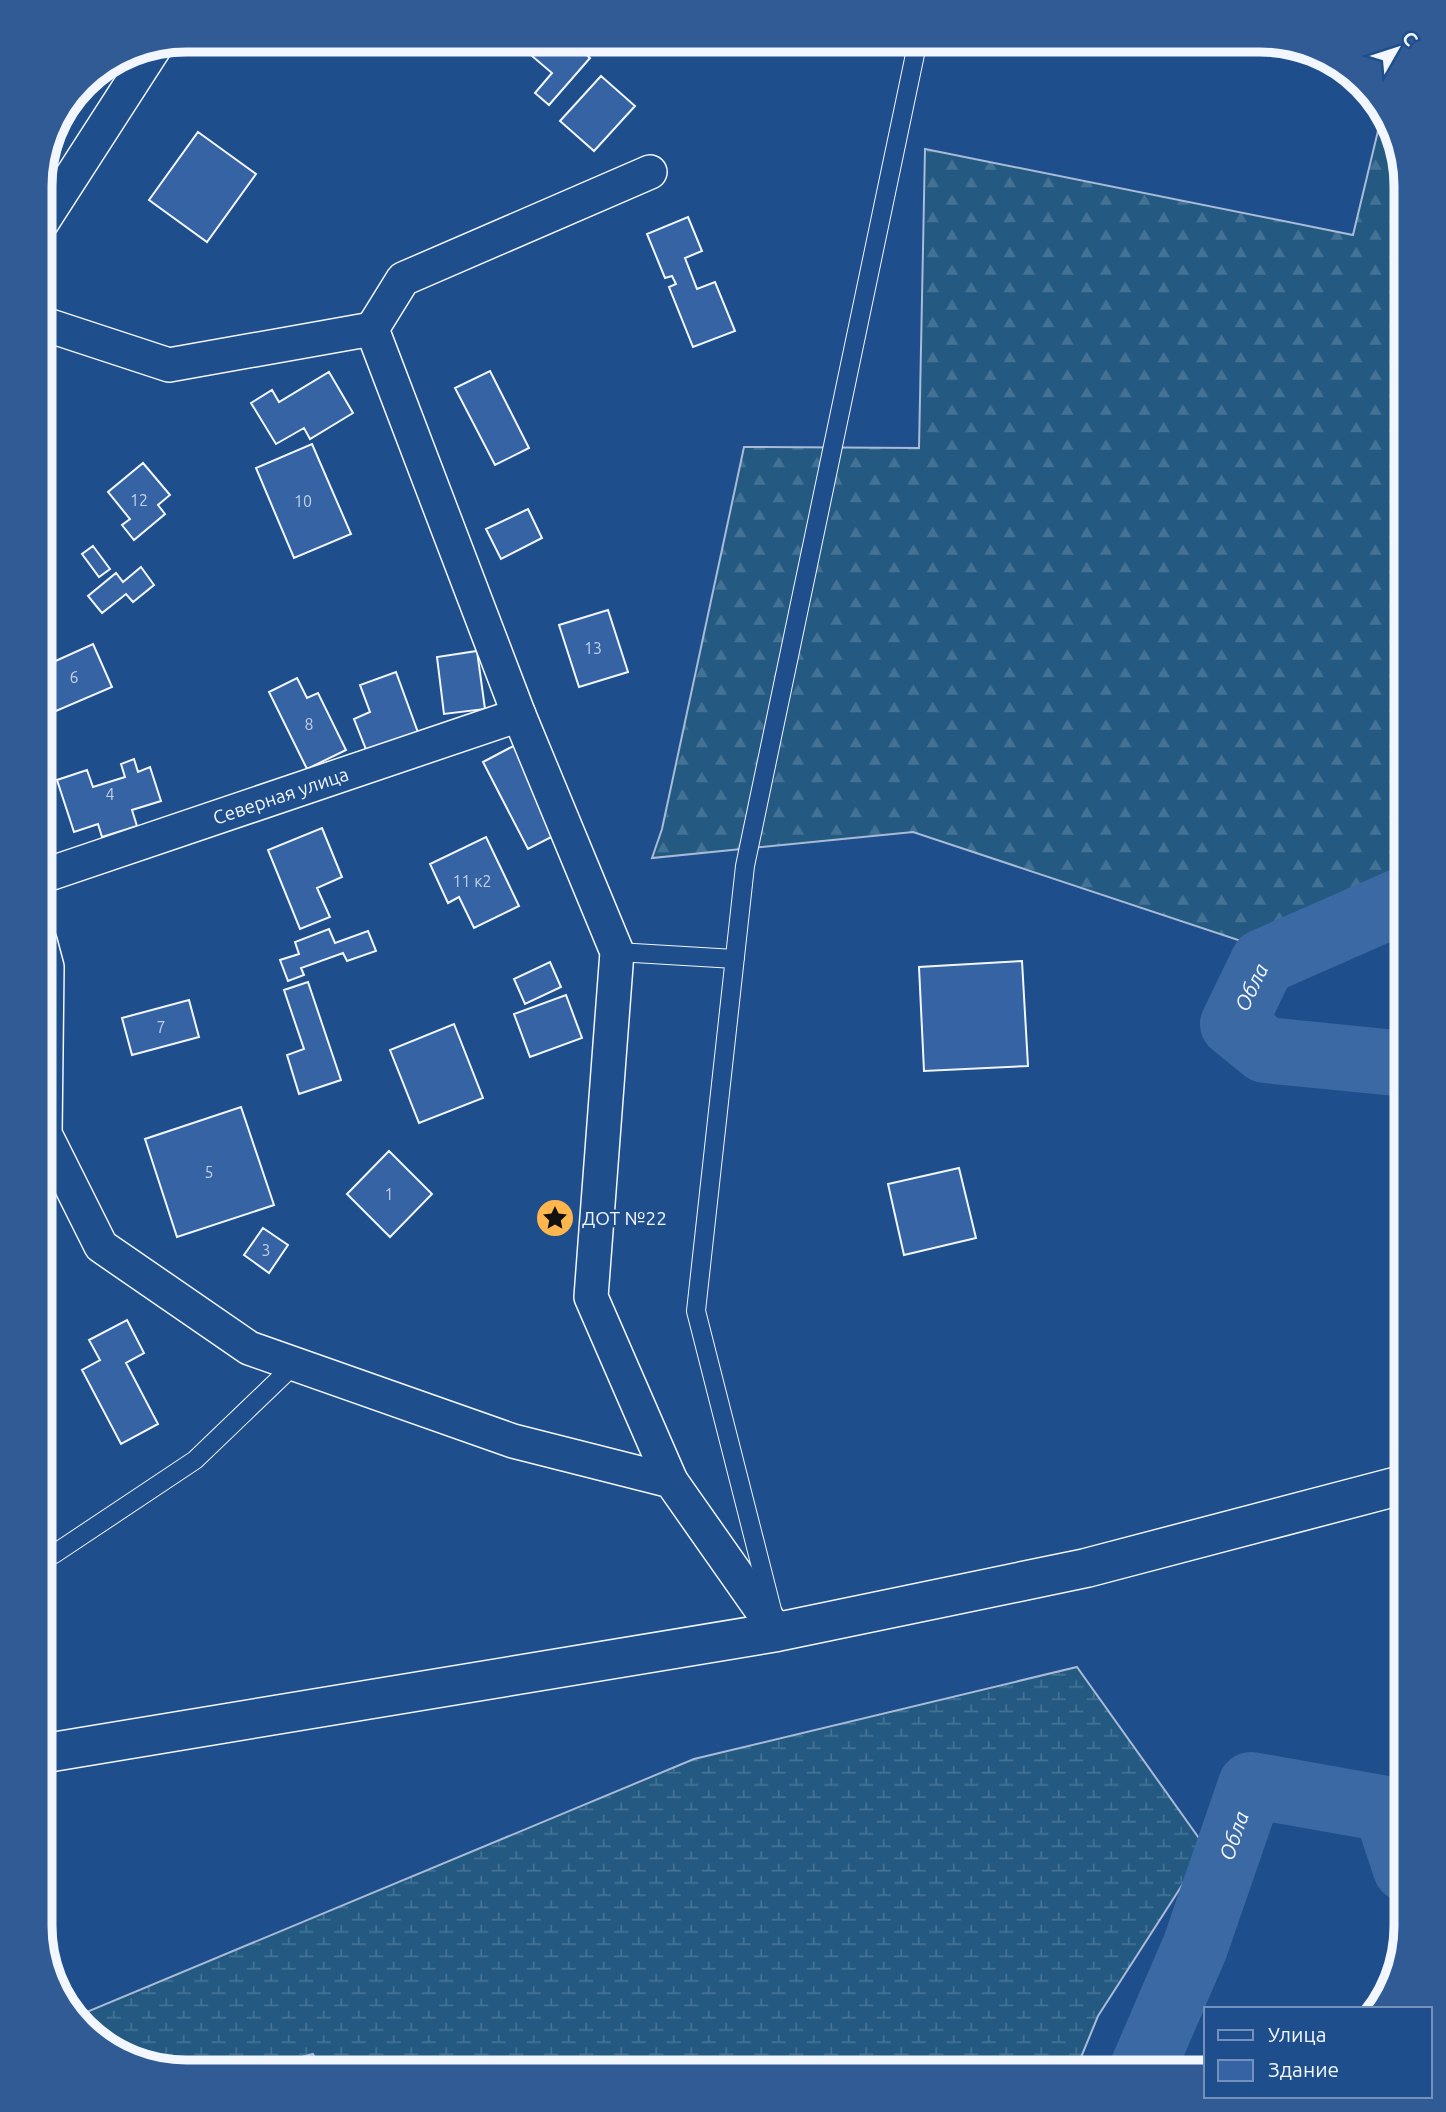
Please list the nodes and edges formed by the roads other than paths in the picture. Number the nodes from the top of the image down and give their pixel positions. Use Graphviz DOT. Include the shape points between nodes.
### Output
graph roads {
  1 [pos="915,53"];
  2 [pos="147,59"];
  3 [pos="650,172"];
  4 [pos="53,205"];
  5 [pos="53,327"];
  6 [pos="372,329"];
  7 [pos="519,715"];
  8 [pos="53,873"];
  9 [pos="617,952"];
  10 [pos="735,959"];
  11 [pos="52,1151"];
  12 [pos="295,1364"];
  13 [pos="671,1481"];
  14 [pos="1394,1487"];
  15 [pos="52,1555"];
  16 [pos="777,1632"];
  17 [pos="52,1752"];
  1 -- 10 [label="lane" via="745,866"];
  2 -- 4 [label="street"];
  3 -- 6 [label="street" via="403,279"];
  5 -- 6 [label="street" via="169,365"];
  6 -- 7 [label="street"];
  7 -- 8 [label="street, Северная улица"];
  7 -- 9 [label="street"];
  9 -- 10 [label="lane"];
  9 -- 13 [label="street" via="591,1297"];
  10 -- 16 [label="lane" via="696,1311"];
  11 -- 12 [label="street" via="101,1246 249,1348"];
  12 -- 13 [label="street" via="513,1441"];
  12 -- 15 [label="lane" via="195,1460"];
  13 -- 16 [label="street"];
  14 -- 16 [label="main road" via="1086,1568"];
  16 -- 17 [label="main road"];
}
